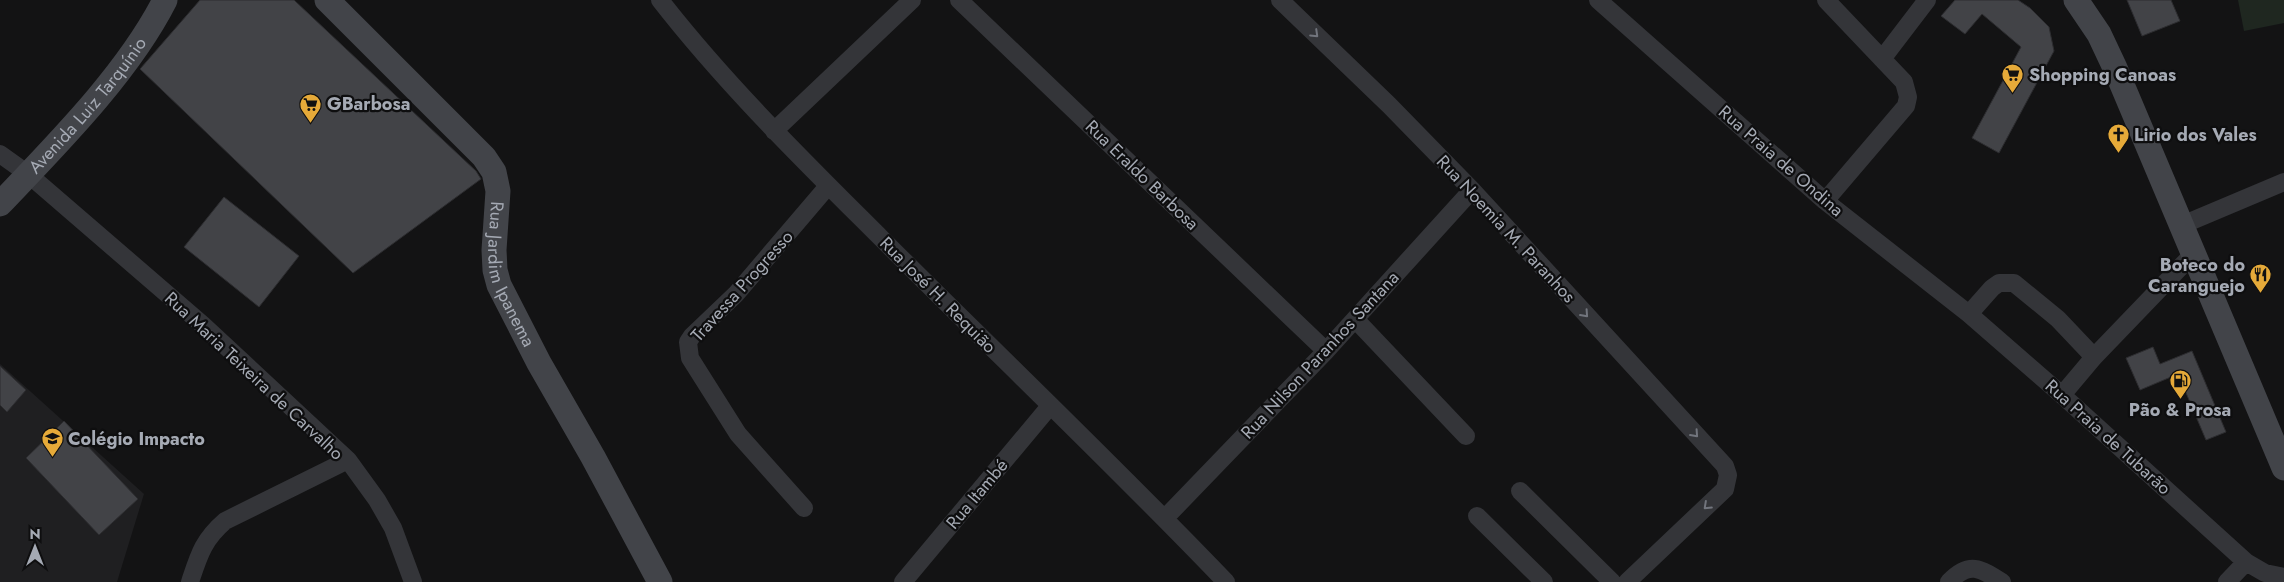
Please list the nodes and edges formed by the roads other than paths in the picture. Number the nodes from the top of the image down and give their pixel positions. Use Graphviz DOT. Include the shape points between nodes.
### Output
graph roads {
  1 [pos="165,0"];
  2 [pos="327,0"];
  3 [pos="660,0"];
  4 [pos="912,0"];
  5 [pos="958,0"];
  6 [pos="1280,0"];
  7 [pos="1598,0"];
  8 [pos="1826,0"];
  9 [pos="1927,0"];
  10 [pos="2076,0"];
  11 [pos="1882,59"];
  12 [pos="774,131"];
  13 [pos="0,154"];
  14 [pos="28,174"];
  15 [pos="2284,182"];
  16 [pos="828,186"];
  17 [pos="1472,190"];
  18 [pos="1825,201"];
  19 [pos="0,204"];
  20 [pos="2182,225"];
  21 [pos="2194,253"];
  22 [pos="1969,314"];
  23 [pos="1355,319"];
  24 [pos="1326,351"];
  25 [pos="2094,357"];
  26 [pos="2062,395"];
  27 [pos="1050,406"];
  28 [pos="1466,436"];
  29 [pos="348,460"];
  30 [pos="2284,468"];
  31 [pos="1520,490"];
  32 [pos="804,508"];
  33 [pos="1477,516"];
  34 [pos="1165,518"];
  35 [pos="2246,562"];
  36 [pos="2261,578"];
  37 [pos="2284,578"];
  38 [pos="910,580"];
  39 [pos="190,582"];
  40 [pos="413,582"];
  41 [pos="660,582"];
  42 [pos="1226,582"];
  43 [pos="1544,582"];
  44 [pos="1612,582"];
  45 [pos="1627,582"];
  46 [pos="1949,582"];
  47 [pos="2002,582"];
  48 [pos="2227,582"];
  1 -- 14 [label="street, Avenida Luiz Tarquínio" via="151,28 109,84"];
  2 -- 41 [label="street, Rua Jardim Ipanema" via="484,156 494,172 498,191 494,250 499,285"];
  3 -- 12 [label="street, Rua José H. Requião" via="715,68"];
  4 -- 12 [label="street"];
  5 -- 24 [label="street, Rua Eraldo Barbosa"];
  6 -- 17 [label="street, Rua Noemia M. Paranhos, one-way"];
  7 -- 18 [label="street, Rua Praia de Ondina"];
  8 -- 11 [label="street"];
  9 -- 11 [label="street"];
  10 -- 20 [label="street" via="2115,68"];
  11 -- 18 [label="street" via="1904,82 1908,97 1906,106"];
  12 -- 16 [label="street, Rua José H. Requião"];
  13 -- 14 [label="street, Rua Maria Teixeira de Carvalho"];
  14 -- 19 [label="street, Avenida Luiz Tarquínio"];
  14 -- 29 [label="street, Rua Maria Teixeira de Carvalho" via="203,326"];
  15 -- 20 [label="street"];
  16 -- 27 [label="street, Rua José H. Requião"];
  16 -- 32 [label="street, Travessa Progresso" via="742,288 688,342 690,358 738,434"];
  17 -- 23 [label="street, Rua Nilson Paranhos Santana"];
  17 -- 45 [label="street, Rua Noemia M. Paranhos, one-way" via="1725,466 1728,475 1725,490"];
  18 -- 22 [label="street, Rua Praia de Ondina"];
  20 -- 21 [label="street"];
  21 -- 25 [label="street"];
  21 -- 30 [label="street"];
  22 -- 25 [label="street" via="1999,283 2014,284 2058,319"];
  22 -- 26 [label="street, Rua Praia de Tubarão"];
  23 -- 24 [label="street, Rua Nilson Paranhos Santana"];
  23 -- 28 [label="street"];
  24 -- 34 [label="street, Rua Nilson Paranhos Santana"];
  25 -- 26 [label="street"];
  26 -- 35 [label="street, Rua Praia de Tubarão"];
  27 -- 34 [label="street, Rua José H. Requião"];
  27 -- 38 [label="street, Rua Itambé"];
  29 -- 39 [label="street, Rua Maria Teixeira de Carvalho" via="225,521 202,546"];
  29 -- 40 [label="street" via="377,500 392,528"];
  31 -- 44 [label="street"];
  33 -- 43 [label="street"];
  34 -- 42 [label="street, Rua José H. Requião"];
  35 -- 36 [label="street, Rua Praia de Tubarão"];
  35 -- 48 [label="street"];
  36 -- 37 [label="street, Rua Praia de Tubarão"];
  46 -- 47 [label="street" via="1958,573 1969,569 1981,569"];
}
